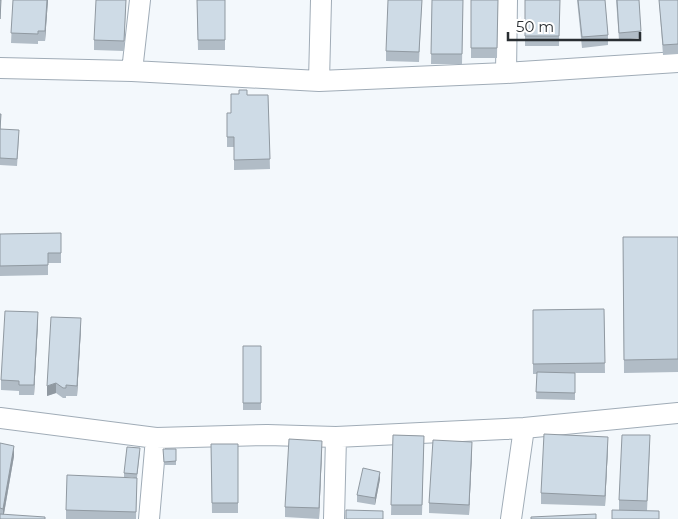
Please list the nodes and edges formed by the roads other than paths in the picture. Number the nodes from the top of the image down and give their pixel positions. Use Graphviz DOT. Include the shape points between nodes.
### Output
graph roads {
  1 [pos="140,0"];
  2 [pos="321,0"];
  3 [pos="507,0"];
  4 [pos="678,62"];
  5 [pos="0,68"];
  6 [pos="132,71"];
  7 [pos="506,73"];
  8 [pos="319,81"];
  9 [pos="678,413"];
  10 [pos="0,418"];
  11 [pos="524,428"];
  12 [pos="336,437"];
  13 [pos="156,438"];
  14 [pos="149,519"];
  15 [pos="334,519"];
  16 [pos="511,519"];
  1 -- 6 [label="street"];
  2 -- 8 [label="street"];
  3 -- 7 [label="street"];
  4 -- 7 [label="street"];
  5 -- 6 [label="street"];
  6 -- 8 [label="street"];
  7 -- 8 [label="street"];
  9 -- 11 [label="street"];
  10 -- 13 [label="street"];
  11 -- 12 [label="street"];
  11 -- 16 [label="street"];
  12 -- 13 [label="street"];
  12 -- 15 [label="street"];
  13 -- 14 [label="street"];
}
